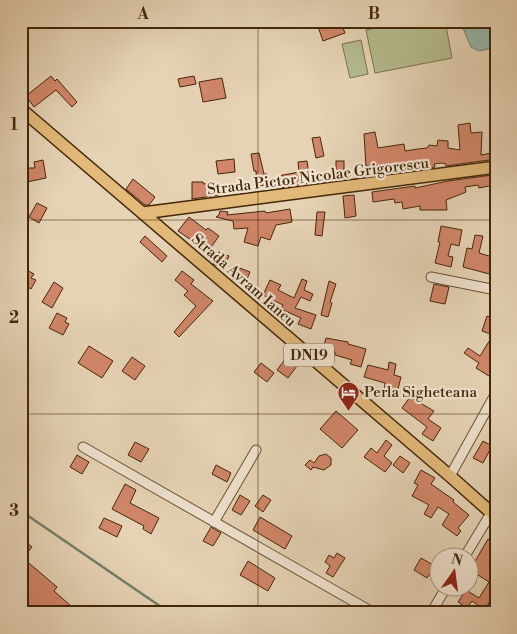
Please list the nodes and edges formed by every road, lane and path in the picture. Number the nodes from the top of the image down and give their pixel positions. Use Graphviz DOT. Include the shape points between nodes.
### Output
graph roads {
  1 [pos="21,109"];
  2 [pos="496,167"];
  3 [pos="143,213"];
  4 [pos="431,277"];
  5 [pos="496,290"];
  6 [pos="496,393"];
  7 [pos="83,447"];
  8 [pos="256,450"];
  9 [pos="450,476"];
  10 [pos="494,515"];
  11 [pos="214,522"];
  12 [pos="472,546"];
  13 [pos="441,596"];
  14 [pos="374,613"];
  15 [pos="430,613"];
  1 -- 3 [label="main road, Strada Avram Iancu / DN19"];
  2 -- 3 [label="main road, Strada Pictor Nicolae Grigorescu"];
  3 -- 9 [label="main road, Strada Avram Iancu / DN19"];
  4 -- 5 [label="street"];
  6 -- 9 [label="street"];
  7 -- 11 [label="street"];
  8 -- 11 [label="street"];
  9 -- 10 [label="main road, Strada Avram Iancu / DN19"];
  10 -- 12 [label="street, Strada Avram Iancu"];
  11 -- 14 [label="street"];
  13 -- 15 [label="street"];
}
